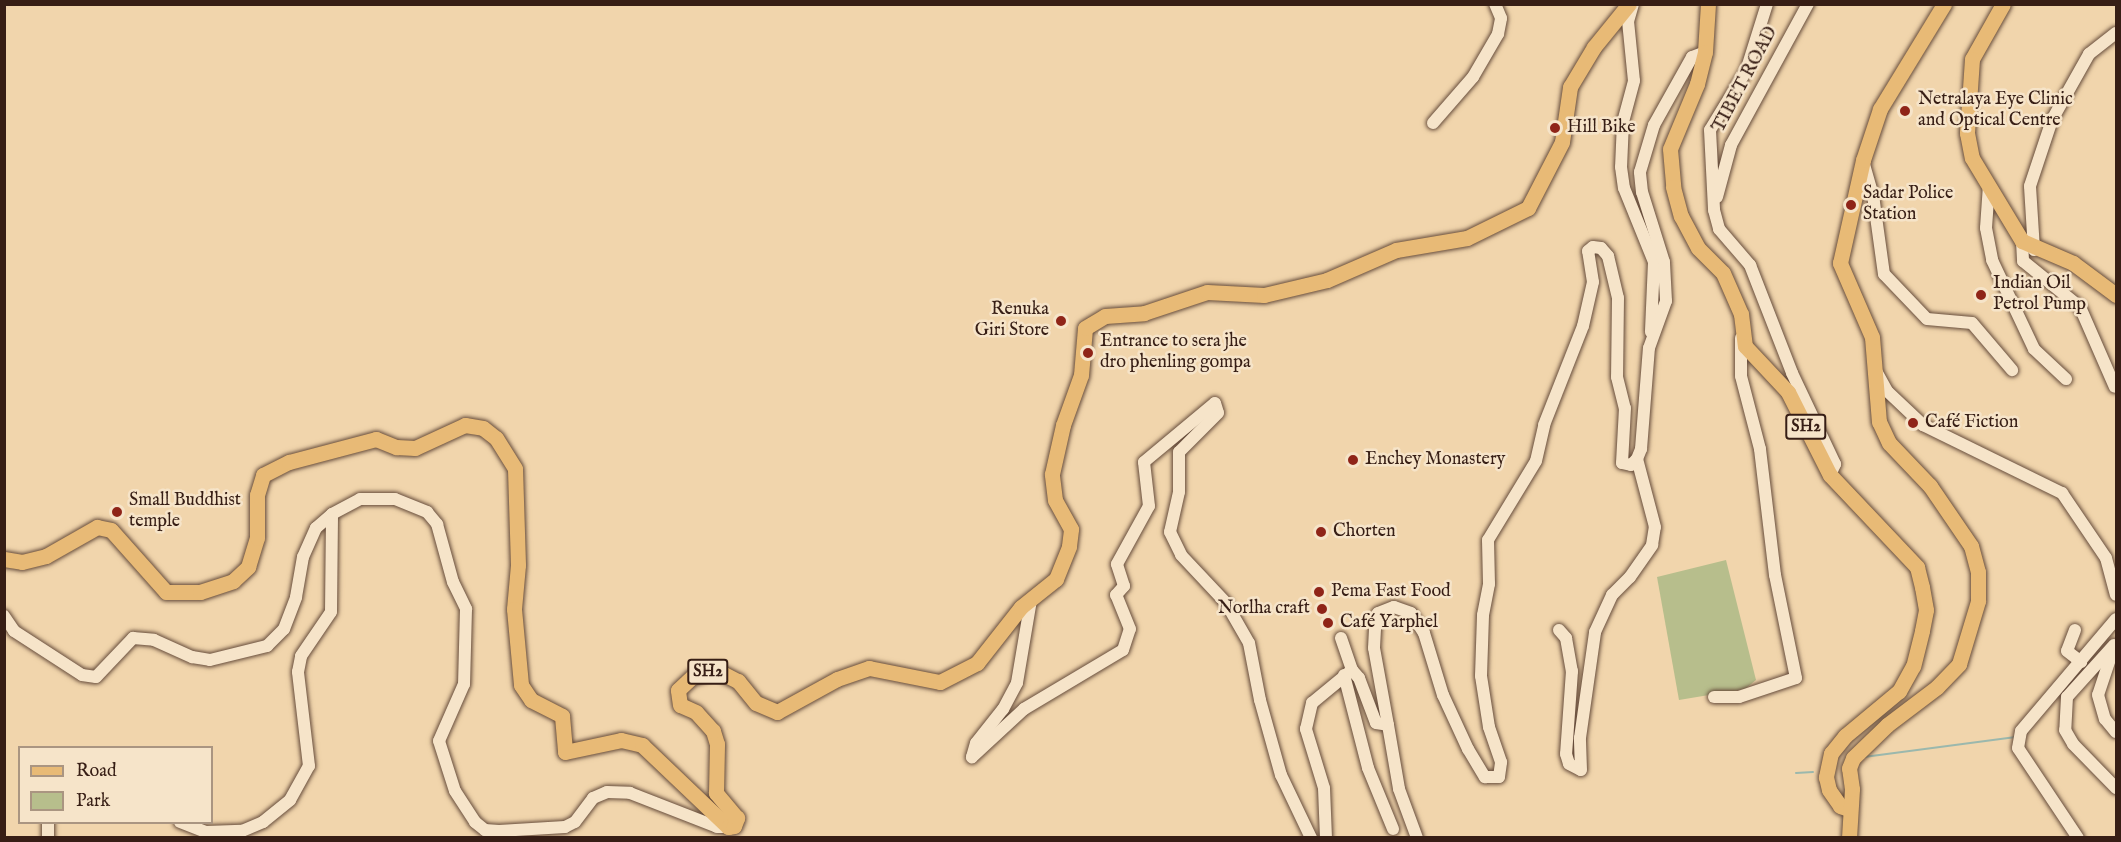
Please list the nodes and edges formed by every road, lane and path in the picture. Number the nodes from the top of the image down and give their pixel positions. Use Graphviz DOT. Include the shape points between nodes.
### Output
graph roads {
  1 [pos="1495,4"];
  2 [pos="1631,4"];
  3 [pos="1708,4"];
  4 [pos="1767,4"];
  5 [pos="1808,4"];
  6 [pos="1944,4"];
  7 [pos="2004,4"];
  8 [pos="2116,33"];
  9 [pos="1705,52"];
  10 [pos="1433,123"];
  11 [pos="1863,160"];
  12 [pos="1640,172"];
  13 [pos="1989,185"];
  14 [pos="1624,188"];
  15 [pos="1714,210"];
  16 [pos="2028,245"];
  17 [pos="2116,295"];
  18 [pos="1741,326"];
  19 [pos="1650,348"];
  20 [pos="1875,370"];
  21 [pos="2012,370"];
  22 [pos="2066,379"];
  23 [pos="2115,387"];
  24 [pos="1637,459"];
  25 [pos="1830,476"];
  26 [pos="333,514"];
  27 [pos="4,559"];
  28 [pos="2116,595"];
  29 [pos="1031,600"];
  30 [pos="4,616"];
  31 [pos="2116,619"];
  32 [pos="1559,630"];
  33 [pos="2075,630"];
  34 [pos="1341,638"];
  35 [pos="2115,641"];
  36 [pos="2081,662"];
  37 [pos="1348,672"];
  38 [pos="1714,697"];
  39 [pos="1388,725"];
  40 [pos="2116,732"];
  41 [pos="2116,788"];
  42 [pos="1849,809"];
  43 [pos="185,824"];
  44 [pos="728,827"];
  45 [pos="1393,830"];
  46 [pos="1311,837"];
  47 [pos="1326,837"];
  48 [pos="1418,837"];
  49 [pos="1849,837"];
  50 [pos="2078,837"];
  1 -- 10 [label="street" via="1501,18 1498,34 1473,77"];
  2 -- 14 [label="street" via="1628,21 1634,81 1623,122"];
  2 -- 29 [label="main road, SH2" via="1594,47 1570,87 1562,142 1528,208 1467,238 1396,249 1327,280 1264,295 1207,292 1144,313 1105,316 1084,328 1082,375 1063,425 1053,474 1055,500 1071,529 1069,546 1056,579"];
  3 -- 9 [label="main road, SH2"];
  4 -- 15 [label="street" via="1746,71 1710,129"];
  5 -- 15 [label="street, TIBET ROAD" via="1731,145"];
  6 -- 11 [label="main road" via="1880,110"];
  7 -- 13 [label="main road" via="1972,58 1967,133 1972,158"];
  8 -- 16 [label="street" via="2089,54 2052,120 2030,186"];
  9 -- 12 [label="street" via="1692,57 1654,125"];
  9 -- 18 [label="main road, SH2" via="1697,84 1670,149 1673,187 1681,216 1698,248 1723,273 1741,314"];
  11 -- 20 [label="main road" via="1840,263 1872,336"];
  11 -- 21 [label="street" via="1873,195 1884,274 1927,319 1972,323"];
  12 -- 14 [label="street"];
  12 -- 19 [label="street" via="1642,192 1664,262 1666,301"];
  13 -- 16 [label="main road"];
  13 -- 22 [label="street" via="1986,228 1992,260 2034,349"];
  14 -- 19 [label="street" via="1654,262"];
  15 -- 25 [label="street" via="1719,229 1750,265 1792,373 1835,464"];
  16 -- 17 [label="main road" via="2073,263"];
  16 -- 23 [label="street" via="2023,261 2080,307"];
  18 -- 25 [label="main road, SH2" via="1746,346 1788,392"];
  18 -- 38 [label="street" via="1741,376 1761,449 1775,575 1796,678 1739,697"];
  19 -- 24 [label="street"];
  20 -- 28 [label="street" via="1887,392 1923,425 2062,494 2106,558"];
  20 -- 42 [label="main road" via="1880,422 1888,443 1930,486 1971,546 1978,572 1978,601 1959,664 1938,687 1887,725 1853,758 1849,768"];
  24 -- 32 [label="street" via="1655,527 1652,545 1612,595 1595,632 1580,738 1581,770 1569,764 1566,754 1572,671 1566,638"];
  24 -- 39 [label="street" via="1630,465 1622,463 1625,408 1617,377 1618,298 1608,256 1601,248 1593,247 1588,251 1593,282 1583,326 1544,425 1536,462 1488,540 1489,584 1483,615 1481,676 1489,727 1502,771 1499,777 1485,777 1443,695 1424,633 1411,613 1394,608 1378,613 1375,628 1374,648"];
  25 -- 42 [label="main road, SH2" via="1917,567 1926,610 1913,666 1899,691 1845,736 1831,753 1826,777 1829,790 1840,806"];
  26 -- 30 [label="street" via="316,528 303,556 296,597 284,629 267,646 210,660 192,657 154,640 133,638 96,677 82,675 14,631"];
  26 -- 43 [label="street" via="331,612 301,656 298,672 309,766 290,800 263,822 242,831 206,832"];
  26 -- 44 [label="street" via="360,499 395,499 427,512 436,524 453,582 466,609 468,640 464,684 439,741 455,791 485,830 530,832 565,827 575,822 593,798 607,792 630,793 717,827"];
  27 -- 44 [label="main road" via="22,562 46,556 97,527 111,530 166,592 200,592 233,581 248,567 257,538 256,495 263,475 308,456 376,439 396,447 415,448 465,425 483,428 496,438 515,469 518,553 514,609 521,685 531,700 562,716 565,752 621,740 642,745"];
  29 -- 44 [label="main road, SH2" via="976,663 940,682 870,668 837,679 777,712 756,703 738,681 716,670 692,677 678,690 677,698 680,705 705,719 713,730 717,744 716,793 737,818 734,826"];
  29 -- 46 [label="street" via="1017,683 1003,709 976,743 972,757 1024,709 1123,650 1130,628 1116,595 1124,586 1117,564 1149,506 1144,462 1215,403 1218,413 1179,452 1179,492 1170,532 1181,555 1226,603 1249,643 1281,775"];
  31 -- 36 [label="street"];
  33 -- 36 [label="street" via="2067,651"];
  34 -- 37 [label="street"];
  35 -- 40 [label="street" via="2097,695 2105,719"];
  35 -- 41 [label="street" via="2067,697 2065,730 2073,744"];
  36 -- 50 [label="street" via="2021,732 2018,748"];
  37 -- 39 [label="street" via="1359,678 1376,723"];
  37 -- 45 [label="street" via="1368,768"];
  37 -- 47 [label="street" via="1312,703 1307,722 1314,763 1324,788"];
  39 -- 48 [label="street" via="1399,789"];
  42 -- 49 [label="main road"];
}
